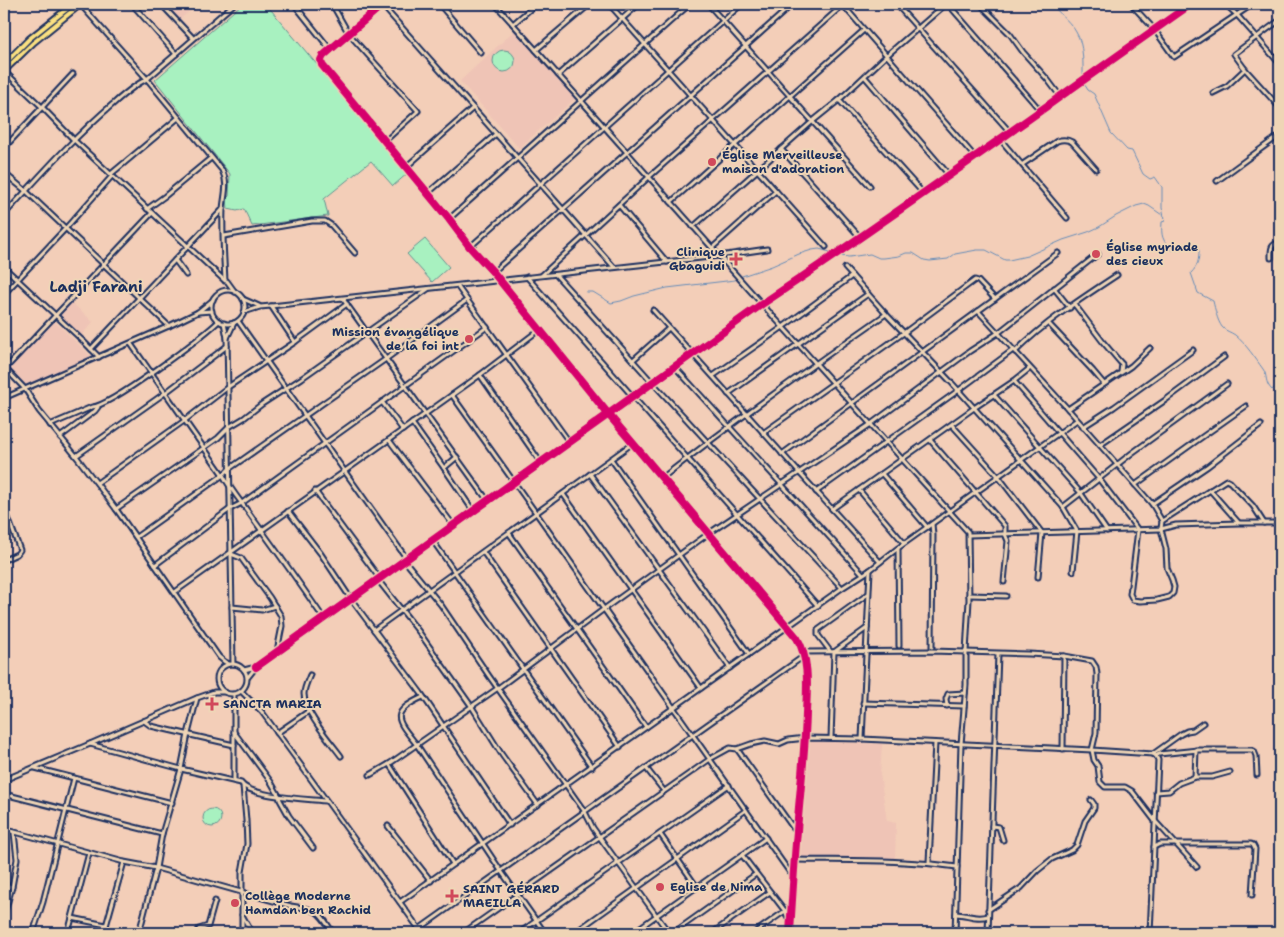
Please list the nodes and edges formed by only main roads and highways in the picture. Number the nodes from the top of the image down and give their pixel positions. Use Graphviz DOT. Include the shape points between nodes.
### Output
graph roads {
  1 [pos="73,4"];
  2 [pos="80,4"];
  3 [pos="4,64"];
  4 [pos="4,71"];
  1 -- 3 [label="main road"];
  2 -- 4 [label="main road"];
}
